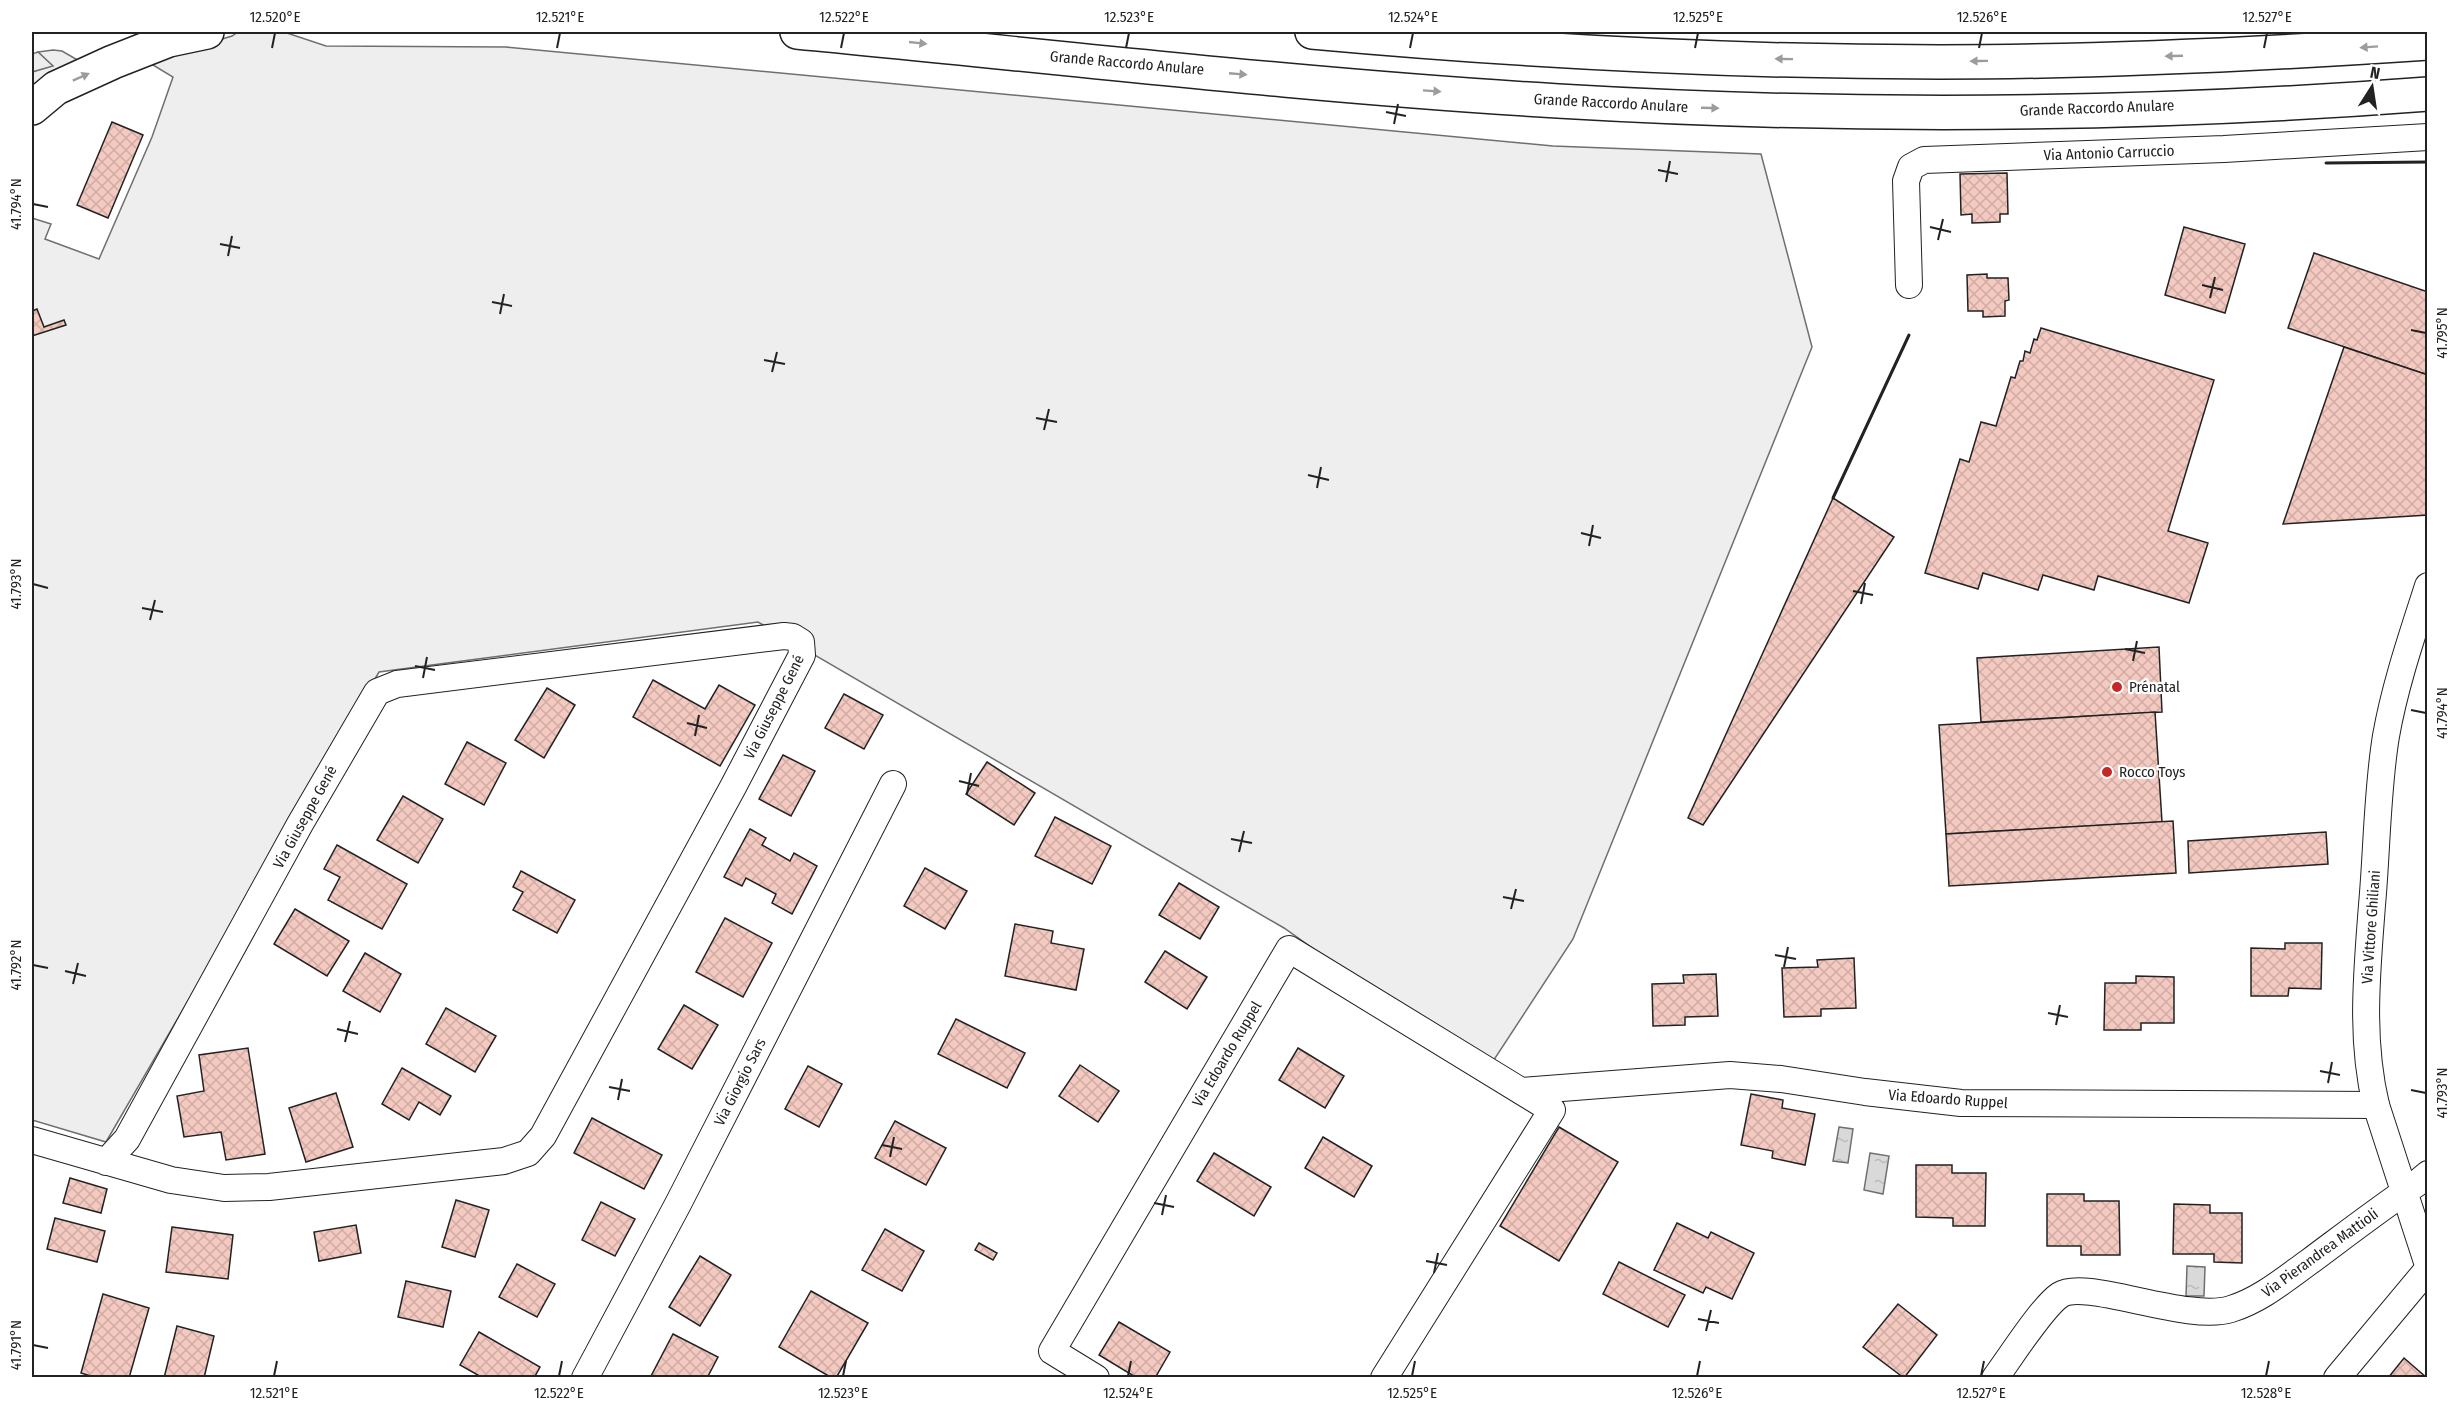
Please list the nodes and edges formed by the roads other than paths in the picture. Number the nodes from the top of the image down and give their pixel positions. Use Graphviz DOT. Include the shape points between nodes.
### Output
graph roads {
  1 [pos="207,32"];
  2 [pos="797,32"];
  3 [pos="1312,32"];
  4 [pos="2427,43"];
  5 [pos="2427,94"];
  6 [pos="32,108"];
  7 [pos="2427,137"];
  8 [pos="1910,285"];
  9 [pos="2427,586"];
  10 [pos="893,784"];
  11 [pos="1522,1092"];
  12 [pos="2376,1105"];
  13 [pos="32,1140"];
  14 [pos="106,1162"];
  15 [pos="2427,1173"];
  16 [pos="2405,1192"];
  17 [pos="2427,1267"];
  18 [pos="585,1377"];
  19 [pos="1096,1377"];
  20 [pos="1383,1377"];
  21 [pos="1995,1377"];
  22 [pos="2337,1377"];
  6 -- 1 [label="highway, one-way" via="56,88 113,62 169,40"];
  2 -- 5 [label="highway, Grande Raccordo Anulare, one-way" via="1404,89 1707,108 2044,111"];
  4 -- 3 [label="highway, one-way" via="2313,51 1940,62 1579,52"];
  7 -- 8 [label="street, Via Antonio Carruccio" via="1924,160 1911,167 1906,181"];
  9 -- 12 [label="street, Via Vittore Ghiliani" via="2401,668 2384,752 2365,1000 2367,1058"];
  10 -- 18 [label="street, Via Giorgio Sars"];
  11 -- 12 [label="street, Via Edoardo Ruppel" via="1730,1075 1961,1102"];
  11 -- 19 [label="street, Via Edoardo Ruppel" via="1289,949 1052,1351"];
  11 -- 20 [label="street, Via Edoardo Ruppel" via="1552,1110"];
  12 -- 16 [label="street, Via Vittore Ghiliani"];
  13 -- 14 [label="street, Via Giuseppe Gené"];
  14 -- 14 [label="street, Via Giuseppe Gené" via="183,1184 254,1189 504,1161 528,1153 543,1136 733,787 802,655 801,642 784,636 397,684 377,692 127,1138"];
  15 -- 16 [label="street, Via Pierandrea Mattioli"];
  16 -- 17 [label="street, Via Vittore Ghiliani"];
  16 -- 21 [label="street, Via Pierandrea Mattioli" via="2273,1288 2231,1309 2197,1313 2088,1292 2066,1292 2050,1305"];
  17 -- 22 [label="street"];
}
